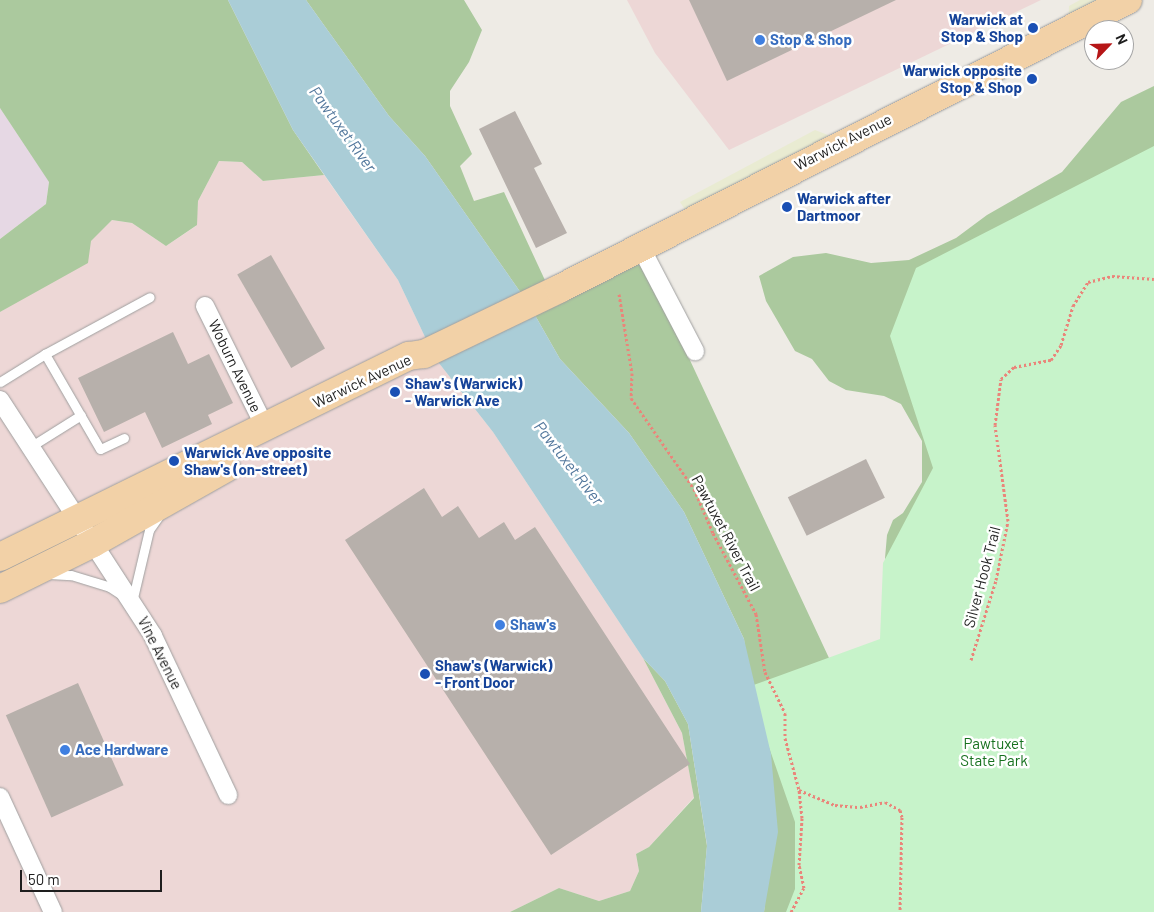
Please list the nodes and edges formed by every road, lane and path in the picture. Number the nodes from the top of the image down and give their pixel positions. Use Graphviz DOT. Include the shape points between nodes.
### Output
graph roads {
  1 [pos="1128,0"];
  2 [pos="640,246"];
  3 [pos="1154,280"];
  4 [pos="619,294"];
  5 [pos="150,298"];
  6 [pos="205,306"];
  7 [pos="695,352"];
  8 [pos="426,353"];
  9 [pos="45,354"];
  10 [pos="0,382"];
  11 [pos="0,400"];
  12 [pos="80,415"];
  13 [pos="265,427"];
  14 [pos="124,438"];
  15 [pos="30,447"];
  16 [pos="169,500"];
  17 [pos="76,520"];
  18 [pos="93,543"];
  19 [pos="0,557"];
  20 [pos="31,574"];
  21 [pos="0,589"];
  22 [pos="134,603"];
  23 [pos="971,660"];
  24 [pos="799,790"];
  25 [pos="228,795"];
  26 [pos="0,796"];
  27 [pos="53,912"];
  28 [pos="791,912"];
  29 [pos="900,912"];
  1 -- 2 [label="main road, Warwick Avenue"];
  2 -- 7 [label="street"];
  2 -- 8 [label="main road, Warwick Avenue"];
  3 -- 23 [label="path, Silver Hook Trail" via="1112,276 1088,282 1072,306 1061,345 1051,360 1014,367 1001,379 995,425 1008,521 996,580"];
  4 -- 24 [label="path, Pawtuxet River Trail" via="632,373 631,398 694,489 712,533 756,614 765,672 785,713 785,738"];
  5 -- 9 [label="lane"];
  6 -- 13 [label="street, Woburn Avenue"];
  8 -- 13 [label="main road, Warwick Avenue" via="409,356"];
  8 -- 16 [label="main road, Warwick Avenue" via="415,366"];
  9 -- 10 [label="lane"];
  9 -- 12 [label="lane"];
  11 -- 15 [label="street, Vine Avenue"];
  12 -- 14 [label="lane" via="100,448"];
  12 -- 15 [label="lane"];
  13 -- 17 [label="main road, Warwick Avenue"];
  15 -- 17 [label="street, Vine Avenue"];
  16 -- 18 [label="main road, Warwick Avenue"];
  16 -- 22 [label="lane" via="149,530"];
  17 -- 18 [label="street, Vine Avenue"];
  17 -- 19 [label="main road, Warwick Avenue"];
  18 -- 20 [label="main road, Warwick Avenue"];
  18 -- 22 [label="street, Vine Avenue"];
  20 -- 21 [label="main road, Warwick Avenue"];
  20 -- 22 [label="lane" via="71,575 108,586"];
  22 -- 25 [label="street, Vine Avenue" via="153,636"];
  24 -- 28 [label="path, Pawtuxet River Trail" via="802,818 799,865 804,888"];
  24 -- 29 [label="path" via="835,804 860,807 885,802 900,810"];
  26 -- 27 [label="street"];
}
